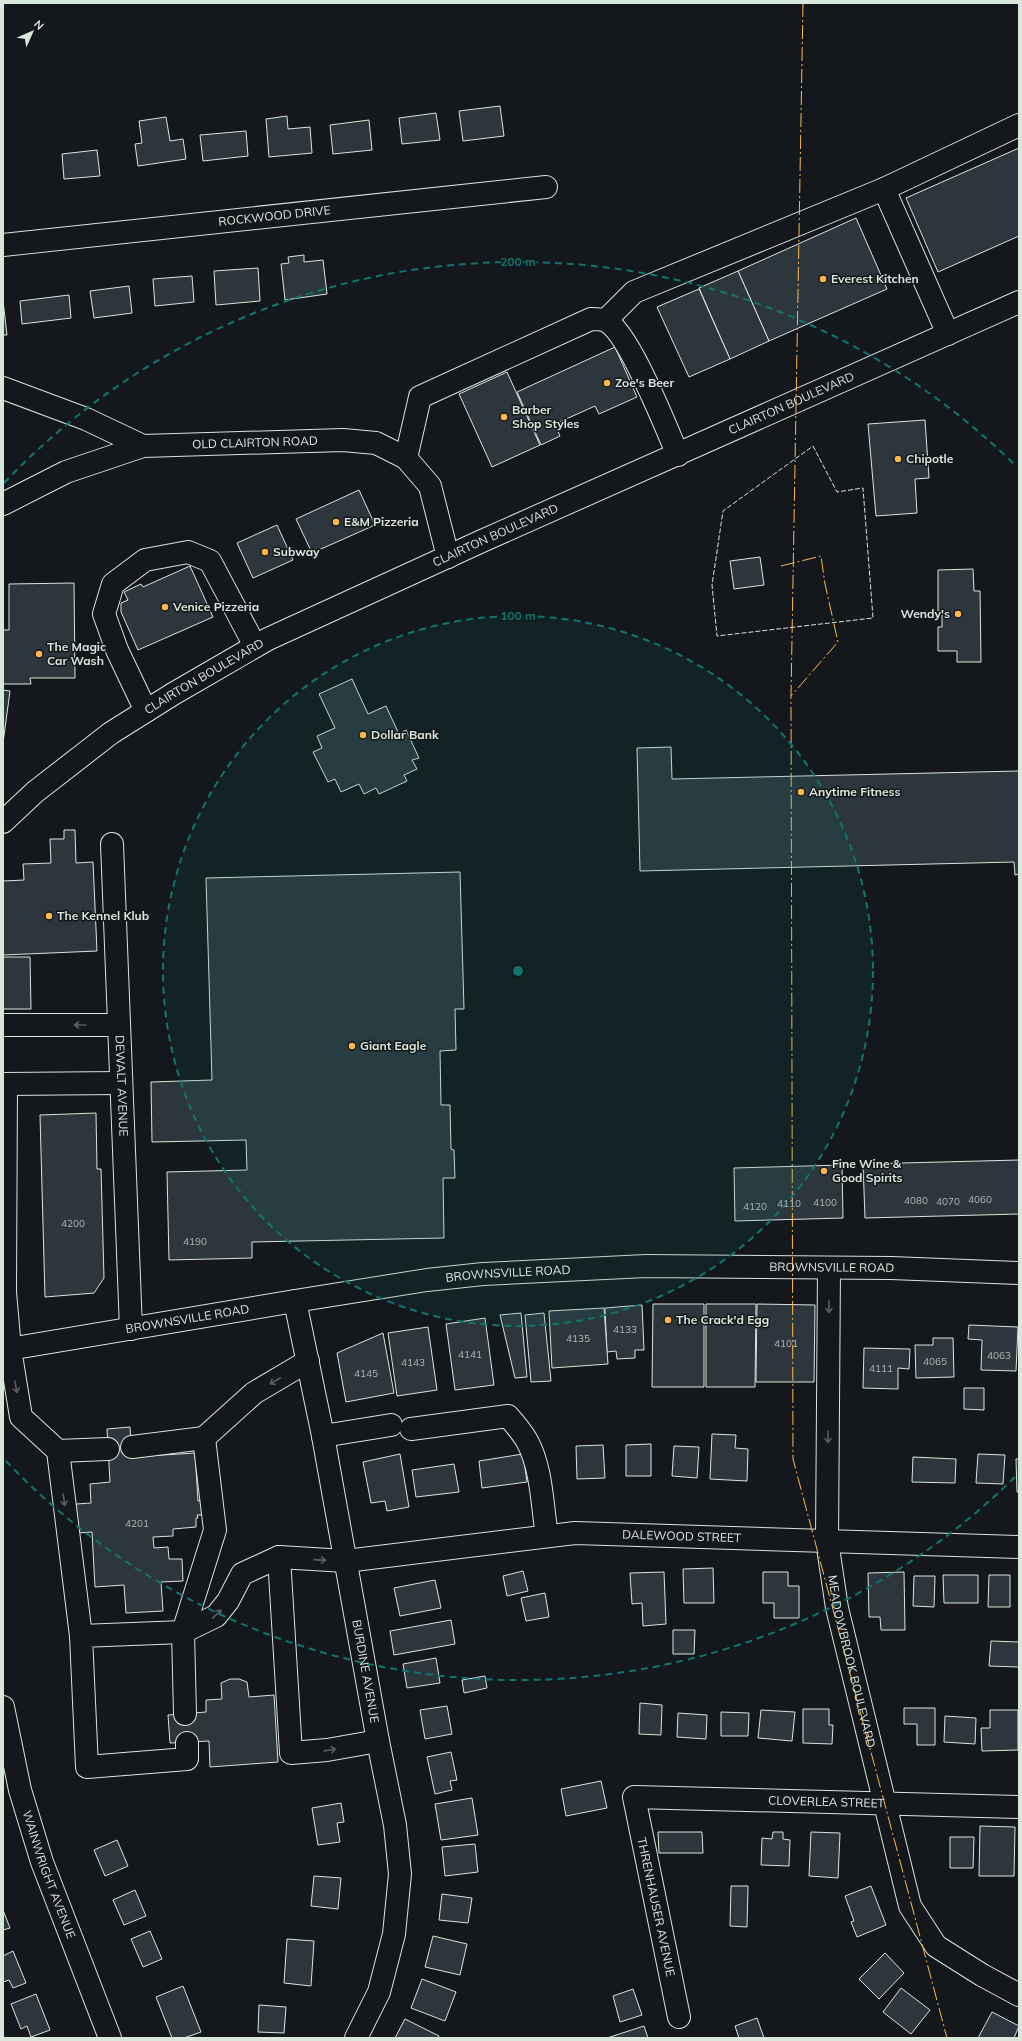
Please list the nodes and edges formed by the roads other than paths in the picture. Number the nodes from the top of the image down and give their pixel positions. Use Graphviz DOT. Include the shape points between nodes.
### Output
graph roads {
  1 [pos="1019,125"];
  2 [pos="546,187"];
  3 [pos="884,189"];
  4 [pos="3,245"];
  5 [pos="1019,302"];
  6 [pos="606,320"];
  7 [pos="948,334"];
  8 [pos="3,388"];
  9 [pos="142,446"];
  10 [pos="678,455"];
  11 [pos="406,458"];
  12 [pos="3,504"];
  13 [pos="448,557"];
  14 [pos="255,646"];
  15 [pos="146,711"];
  16 [pos="3,822"];
  17 [pos="112,844"];
  18 [pos="119,1024"];
  19 [pos="3,1025"];
  20 [pos="121,1083"];
  21 [pos="5,1084"];
  22 [pos="829,1268"];
  23 [pos="1019,1273"];
  24 [pos="4,1292"];
  25 [pos="295,1301"];
  26 [pos="131,1329"];
  27 [pos="6,1349"];
  28 [pos="308,1361"];
  29 [pos="323,1436"];
  30 [pos="204,1438"];
  31 [pos="132,1446"];
  32 [pos="108,1449"];
  33 [pos="58,1451"];
  34 [pos="547,1536"];
  35 [pos="827,1541"];
  36 [pos="1019,1547"];
  37 [pos="279,1557"];
  38 [pos="346,1561"];
  39 [pos="182,1632"];
  40 [pos="81,1636"];
  41 [pos="3,1707"];
  42 [pos="185,1714"];
  43 [pos="378,1741"];
  44 [pos="187,1743"];
  45 [pos="634,1797"];
  46 [pos="885,1803"];
  47 [pos="1019,1807"];
  48 [pos="1019,1995"];
  49 [pos="679,2016"];
  50 [pos="110,2038"];
  51 [pos="356,2038"];
  1 -- 3 [label="main road"];
  2 -- 4 [label="main road, ROCKWOOD DRIVE"];
  3 -- 6 [label="main road" via="634,292"];
  3 -- 7 [label="main road"];
  5 -- 7 [label="main road, CLAIRTON BOULEVARD"];
  6 -- 10 [label="main road" via="626,343"];
  6 -- 11 [label="main road" via="591,319 420,397"];
  7 -- 10 [label="main road, CLAIRTON BOULEVARD"];
  8 -- 9 [label="main road" via="86,419"];
  9 -- 11 [label="main road, OLD CLAIRTON ROAD" via="343,440 376,443"];
  9 -- 12 [label="main road, OLD CLAIRTON ROAD" via="66,472"];
  10 -- 13 [label="main road, CLAIRTON BOULEVARD"];
  11 -- 13 [label="main road, OLD CLAIRTON ROAD" via="430,486"];
  13 -- 14 [label="main road, CLAIRTON BOULEVARD"];
  14 -- 15 [label="main road, CLAIRTON BOULEVARD"];
  14 -- 15 [label="main road" via="210,561 188,552 145,560 113,584 104,614 117,650"];
  15 -- 16 [label="main road, CLAIRTON BOULEVARD" via="111,733 52,778"];
  17 -- 18 [label="main road, DEWALT AVENUE"];
  18 -- 19 [label="main road, one-way"];
  18 -- 20 [label="main road, DEWALT AVENUE"];
  20 -- 21 [label="main road"];
  20 -- 26 [label="main road, DEWALT AVENUE"];
  21 -- 24 [label="main road"];
  22 -- 23 [label="main road, BROWNSVILLE ROAD"];
  22 -- 25 [label="main road, BROWNSVILLE ROAD" via="646,1266 483,1274 427,1280"];
  22 -- 35 [label="main road, MEADOWBROOK BOULEVARD, one-way"];
  24 -- 27 [label="main road"];
  25 -- 26 [label="main road, BROWNSVILLE ROAD"];
  25 -- 28 [label="main road, BURDINE AVENUE"];
  26 -- 27 [label="main road, BROWNSVILLE ROAD"];
  27 -- 33 [label="main road, one-way" via="21,1417"];
  28 -- 29 [label="main road, BURDINE AVENUE"];
  28 -- 30 [label="main road, one-way" via="254,1393"];
  29 -- 34 [label="main road" via="508,1416 527,1441 533,1455"];
  29 -- 38 [label="main road, BURDINE AVENUE"];
  30 -- 31 [label="main road"];
  30 -- 39 [label="main road" via="215,1530"];
  32 -- 33 [label="main road"];
  33 -- 40 [label="main road, one-way"];
  34 -- 35 [label="main road, DALEWOOD STREET" via="575,1533"];
  34 -- 38 [label="main road, DALEWOOD STREET"];
  35 -- 36 [label="main road, DALEWOOD STREET"];
  35 -- 46 [label="main road, MEADOWBROOK BOULEVARD" via="837,1608"];
  37 -- 38 [label="main road, DALEWOOD STREET, one-way"];
  39 -- 37 [label="main road, one-way" via="216,1616 228,1601 242,1574"];
  37 -- 43 [label="main road, one-way" via="291,1753"];
  38 -- 43 [label="main road, BURDINE AVENUE"];
  39 -- 40 [label="main road"];
  39 -- 42 [label="main road"];
  40 -- 44 [label="main road" via="87,1767 187,1759"];
  41 -- 50 [label="main road, WAINWRIGHT AVENUE" via="20,1790 42,1862"];
  43 -- 51 [label="main road, BURDINE AVENUE" via="395,1825 400,1874 394,1934 379,1992"];
  45 -- 46 [label="main road, CLOVERLEA STREET"];
  45 -- 49 [label="main road, THRENHAUSER AVENUE"];
  46 -- 47 [label="main road, CLOVERLEA STREET"];
  46 -- 48 [label="main road, MEADOWBROOK BOULEVARD" via="910,1906 936,1946"];
}
